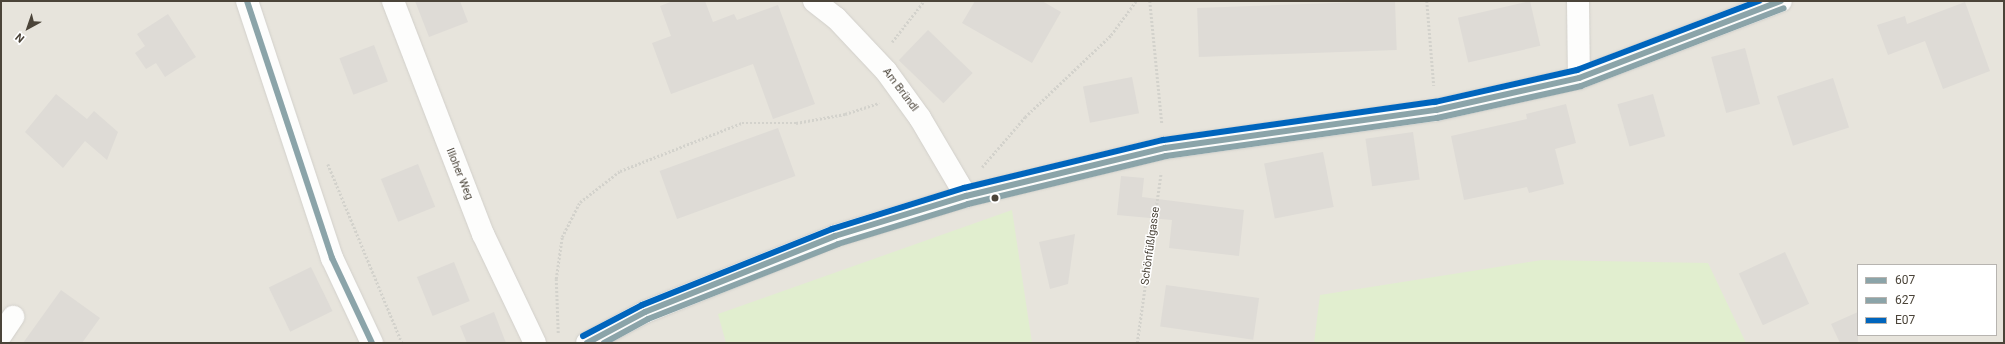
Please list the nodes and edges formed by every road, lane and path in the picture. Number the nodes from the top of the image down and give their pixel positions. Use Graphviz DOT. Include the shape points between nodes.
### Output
graph roads {
  1 [pos="247,1"];
  2 [pos="393,1"];
  3 [pos="814,1"];
  4 [pos="924,1"];
  5 [pos="1136,1"];
  6 [pos="1150,1"];
  7 [pos="1427,1"];
  8 [pos="1578,1"];
  9 [pos="1781,1"];
  10 [pos="878,62"];
  11 [pos="1579,78"];
  12 [pos="904,95"];
  13 [pos="1436,110"];
  14 [pos="1165,148"];
  15 [pos="326,159"];
  16 [pos="966,196"];
  17 [pos="13,317"];
  18 [pos="1,335"];
  19 [pos="559,337"];
  20 [pos="372,343"];
  21 [pos="402,343"];
  22 [pos="535,343"];
  23 [pos="587,343"];
  24 [pos="1137,343"];
  1 -- 20 [label="street" via="332,258"];
  2 -- 22 [label="street, Illoher Weg" via="483,234"];
  3 -- 10 [label="street, Am Bründl" via="836,18"];
  4 -- 10 [label="path"];
  5 -- 16 [label="path" via="1100,46 999,144"];
  6 -- 14 [label="path, Schönfüßlgasse"];
  7 -- 13 [label="path"];
  8 -- 11 [label="street"];
  9 -- 11 [label="street"];
  10 -- 12 [label="street, Am Bründl"];
  11 -- 13 [label="street"];
  12 -- 16 [label="street, Am Bründl"];
  12 -- 19 [label="path" via="845,114 796,123 742,123 620,171 580,202 562,237 556,280"];
  13 -- 14 [label="street"];
  14 -- 16 [label="street"];
  14 -- 24 [label="path, Schönfüßlgasse"];
  15 -- 21 [label="path"];
  16 -- 23 [label="street" via="835,236 645,312"];
  17 -- 18 [label="street"];
}
